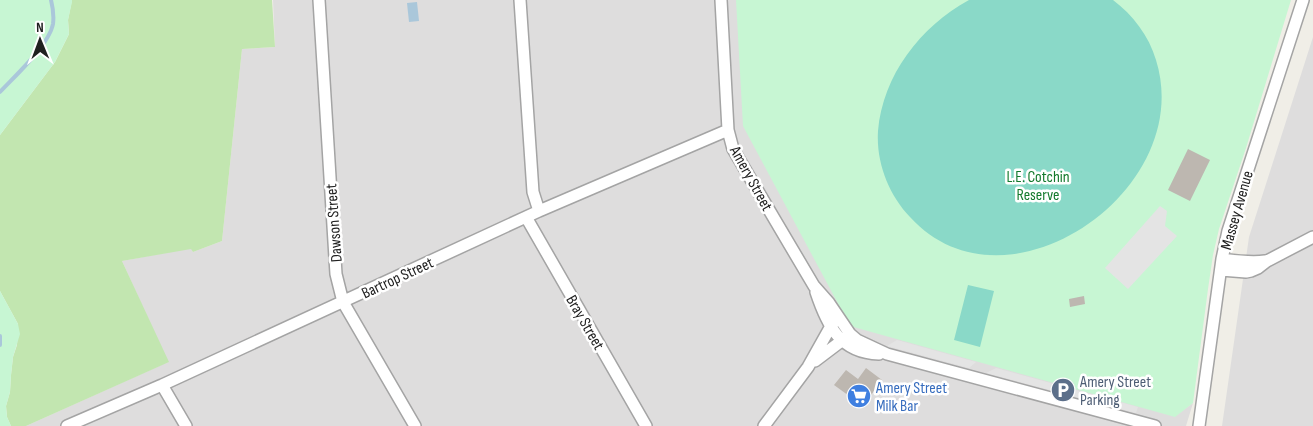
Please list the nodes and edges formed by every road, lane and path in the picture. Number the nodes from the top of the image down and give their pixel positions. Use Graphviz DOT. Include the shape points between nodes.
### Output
graph roads {
  1 [pos="319,0"];
  2 [pos="520,0"];
  3 [pos="722,0"];
  4 [pos="1303,0"];
  5 [pos="728,130"];
  6 [pos="539,211"];
  7 [pos="526,217"];
  8 [pos="1313,237"];
  9 [pos="1222,258"];
  10 [pos="1267,261"];
  11 [pos="1221,270"];
  12 [pos="343,302"];
  13 [pos="834,322"];
  14 [pos="845,337"];
  15 [pos="808,367"];
  16 [pos="162,384"];
  17 [pos="67,426"];
  18 [pos="186,426"];
  19 [pos="415,426"];
  20 [pos="646,426"];
  21 [pos="764,426"];
  22 [pos="1155,426"];
  23 [pos="1199,426"];
  1 -- 12 [label="street, Dawson Street" via="336,274"];
  2 -- 6 [label="street" via="532,192"];
  3 -- 5 [label="street, Amery Street"];
  4 -- 9 [label="street, Massey Avenue"];
  5 -- 6 [label="street, Bartrop Street"];
  5 -- 13 [label="street, Amery Street" via="733,149 814,286 830,304"];
  6 -- 7 [label="street, Bartrop Street"];
  7 -- 12 [label="street, Bartrop Street"];
  7 -- 20 [label="street, Bray Street"];
  8 -- 10 [label="street"];
  9 -- 10 [label="street" via="1254,263"];
  9 -- 11 [label="street, Massey Avenue"];
  10 -- 11 [label="street" via="1246,272"];
  11 -- 23 [label="street, Massey Avenue"];
  12 -- 16 [label="street, Bartrop Street"];
  12 -- 19 [label="street, Dawson Street"];
  13 -- 14 [label="street, Amery Street"];
  13 -- 15 [label="street"];
  14 -- 15 [label="street"];
  14 -- 22 [label="street, Amery Street" via="887,354"];
  15 -- 21 [label="street"];
  16 -- 17 [label="street, Bartrop Street"];
  16 -- 18 [label="street"];
}
